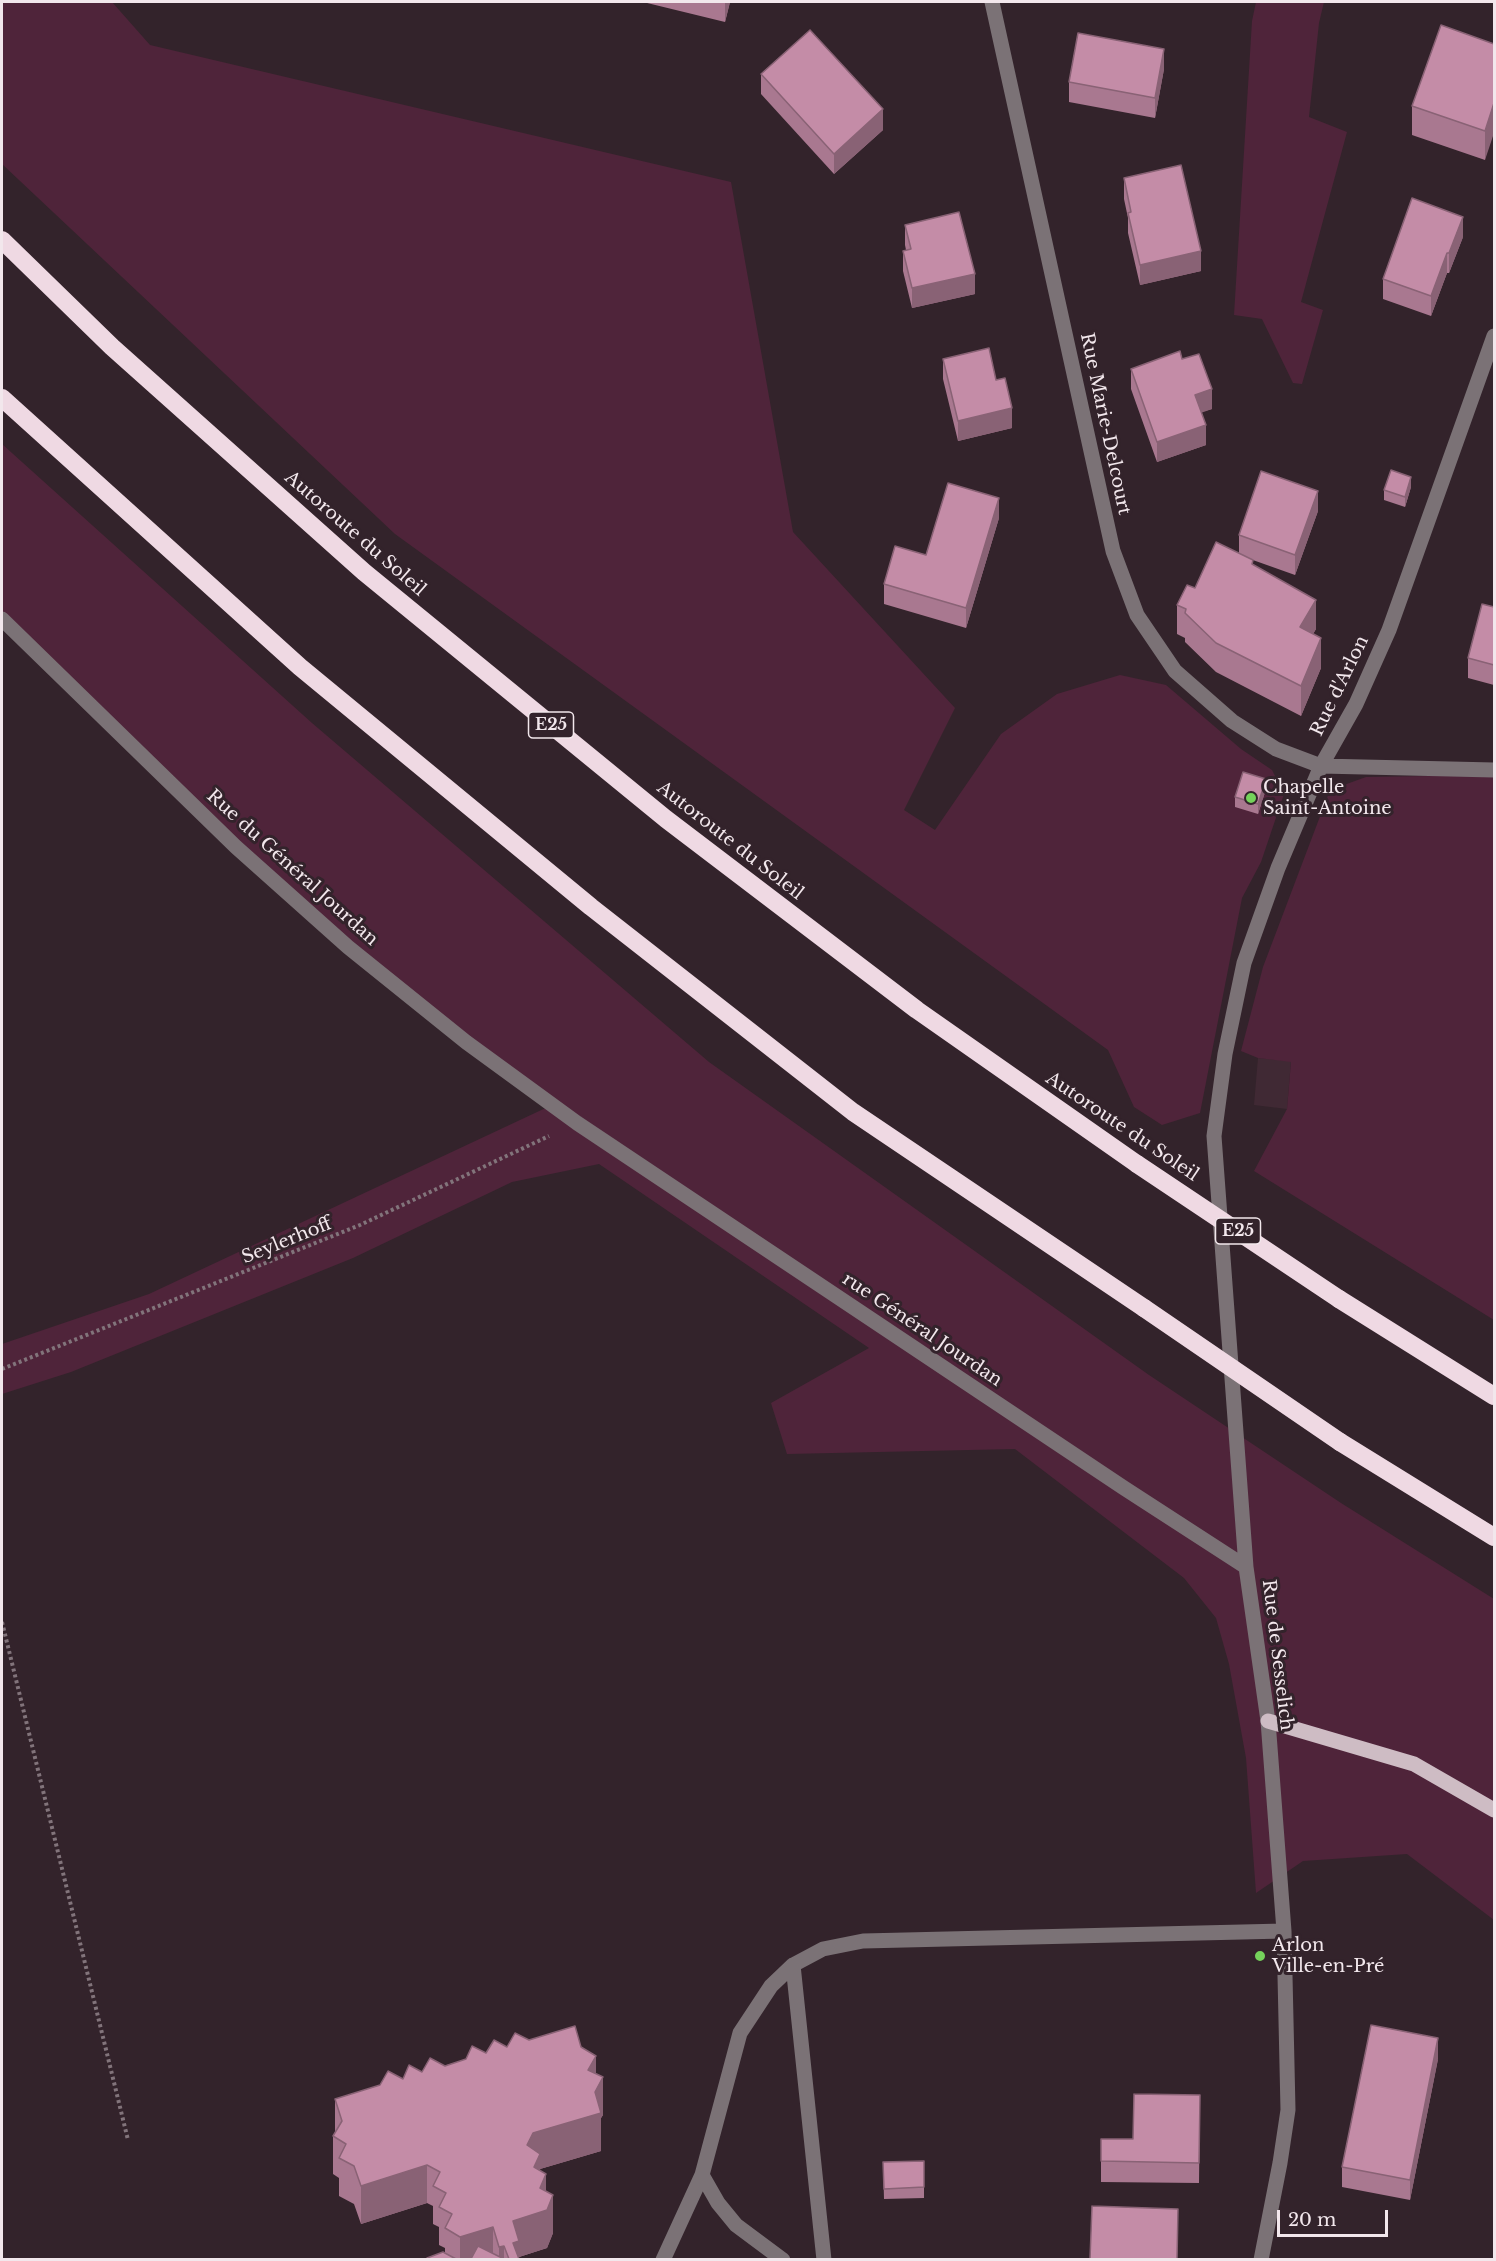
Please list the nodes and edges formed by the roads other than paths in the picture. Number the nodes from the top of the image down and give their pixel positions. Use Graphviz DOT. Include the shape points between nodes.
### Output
graph roads {
  1 [pos="992,2"];
  2 [pos="2,240"];
  3 [pos="1494,336"];
  4 [pos="2,398"];
  5 [pos="2,619"];
  6 [pos="1321,766"];
  7 [pos="1494,770"];
  8 [pos="1225,1054"];
  9 [pos="577,1123"];
  10 [pos="1494,1396"];
  11 [pos="1494,1537"];
  12 [pos="1246,1567"];
  13 [pos="1268,1721"];
  14 [pos="1494,1810"];
  15 [pos="1284,1931"];
  16 [pos="793,1965"];
  17 [pos="702,2175"];
  18 [pos="663,2259"];
  19 [pos="783,2259"];
  20 [pos="824,2259"];
  21 [pos="1261,2259"];
  1 -- 6 [label="street, Rue Marie-Delcourt" via="1113,551 1137,615 1175,670 1232,721 1276,749"];
  2 -- 10 [label="highway, Autoroute du Soleil / E25, bridge" via="112,347 364,572 666,819 917,1010 1137,1164 1339,1299"];
  3 -- 6 [label="street, Rue d'Arlon" via="1389,630 1356,704"];
  4 -- 11 [label="highway, bridge" via="300,667 591,907 853,1112 1340,1442"];
  5 -- 9 [label="street, Rue du Général Jourdan" via="236,847 348,947 466,1042"];
  6 -- 7 [label="street, Rue Marie-Delcourt"];
  6 -- 8 [label="street, Rue d'Arlon" via="1244,963"];
  8 -- 12 [label="street, Rue de Sesselich" via="1214,1136"];
  9 -- 12 [label="street, rue Général Jourdan"];
  12 -- 13 [label="street, Rue de Sesselich"];
  13 -- 14 [label="main road" via="1414,1764"];
  13 -- 15 [label="street, Rue de Sesselich"];
  15 -- 16 [label="street" via="863,1941 823,1949"];
  15 -- 21 [label="street, Rue de Sesselich" via="1288,2110"];
  16 -- 17 [label="street" via="771,1986 740,2033"];
  16 -- 20 [label="street"];
  17 -- 18 [label="street"];
  17 -- 19 [label="street" via="736,2225"];
}
